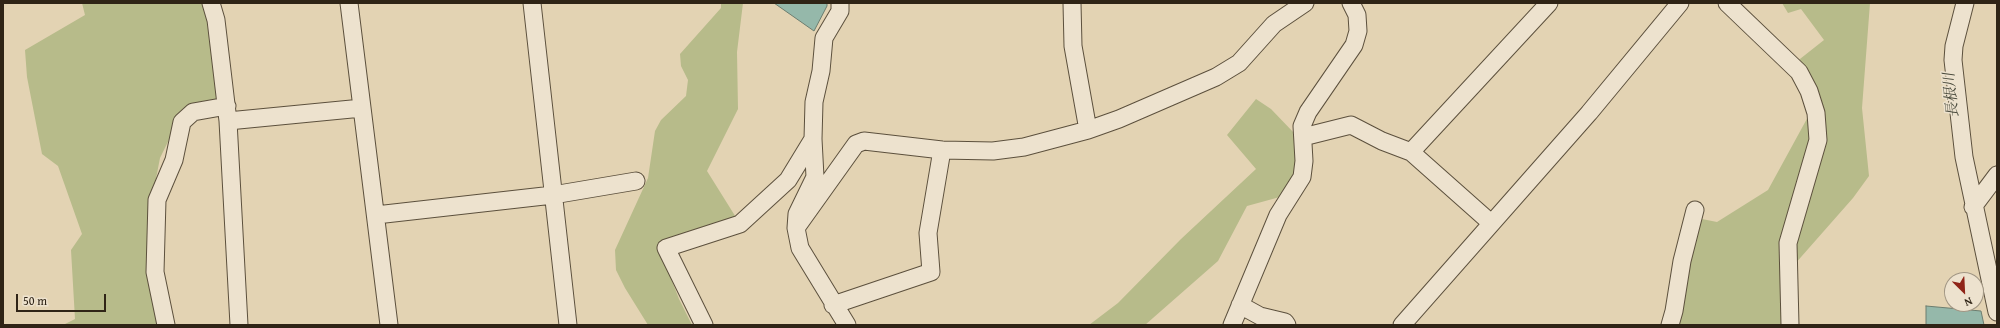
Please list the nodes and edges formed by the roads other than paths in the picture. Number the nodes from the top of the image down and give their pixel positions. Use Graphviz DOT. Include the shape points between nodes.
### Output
graph roads {
  1 [pos="211,3"];
  2 [pos="349,3"];
  3 [pos="532,3"];
  4 [pos="840,3"];
  5 [pos="1072,3"];
  6 [pos="1305,3"];
  7 [pos="1351,3"];
  8 [pos="1549,3"];
  9 [pos="1680,3"];
  10 [pos="1727,3"];
  11 [pos="1965,3"];
  12 [pos="362,108"];
  13 [pos="228,114"];
  14 [pos="1088,130"];
  15 [pos="1303,137"];
  16 [pos="813,139"];
  17 [pos="942,150"];
  18 [pos="1411,152"];
  19 [pos="1997,175"];
  20 [pos="636,181"];
  21 [pos="553,195"];
  22 [pos="1974,207"];
  23 [pos="1695,210"];
  24 [pos="376,215"];
  25 [pos="1491,223"];
  26 [pos="796,228"];
  27 [pos="833,305"];
  28 [pos="1240,305"];
  29 [pos="1997,312"];
  30 [pos="166,325"];
  31 [pos="239,325"];
  32 [pos="389,325"];
  33 [pos="568,325"];
  34 [pos="704,325"];
  35 [pos="847,325"];
  36 [pos="1232,325"];
  37 [pos="1288,325"];
  38 [pos="1402,325"];
  39 [pos="1670,325"];
  40 [pos="1790,325"];
  1 -- 13 [label="street" via="216,20"];
  2 -- 12 [label="street"];
  3 -- 21 [label="street"];
  4 -- 16 [label="street" via="840,11 824,38 821,71 814,102"];
  5 -- 14 [label="street" via="1073,46"];
  6 -- 14 [label="street" via="1274,24 1239,64 1216,77"];
  7 -- 15 [label="street" via="1358,31 1354,45 1308,112 1302,126"];
  8 -- 18 [label="street"];
  9 -- 25 [label="street" via="1589,113"];
  10 -- 40 [label="street" via="1799,72 1816,113 1818,140 1788,243"];
  11 -- 22 [label="street" via="1953,60 1964,157"];
  12 -- 13 [label="street"];
  12 -- 24 [label="street"];
  13 -- 30 [label="street" via="193,112 182,122 174,160 157,200 155,272"];
  13 -- 31 [label="street"];
  14 -- 17 [label="street" via="1024,147 993,151"];
  15 -- 18 [label="street" via="1351,125"];
  15 -- 28 [label="street" via="1302,178 1278,215"];
  16 -- 26 [label="street" via="815,177 797,214"];
  16 -- 34 [label="street" via="788,180 740,224 666,248"];
  17 -- 26 [label="street" via="864,141 856,144"];
  17 -- 27 [label="street" via="928,233 931,272"];
  18 -- 25 [label="street"];
  19 -- 22 [label="street"];
  20 -- 21 [label="street"];
  21 -- 24 [label="street"];
  21 -- 33 [label="street"];
  22 -- 29 [label="street"];
  23 -- 39 [label="street"];
  24 -- 32 [label="street"];
  25 -- 38 [label="street"];
  26 -- 27 [label="street" via="800,248"];
  27 -- 35 [label="street"];
  28 -- 36 [label="street"];
  28 -- 37 [label="street" via="1260,316"];
}
